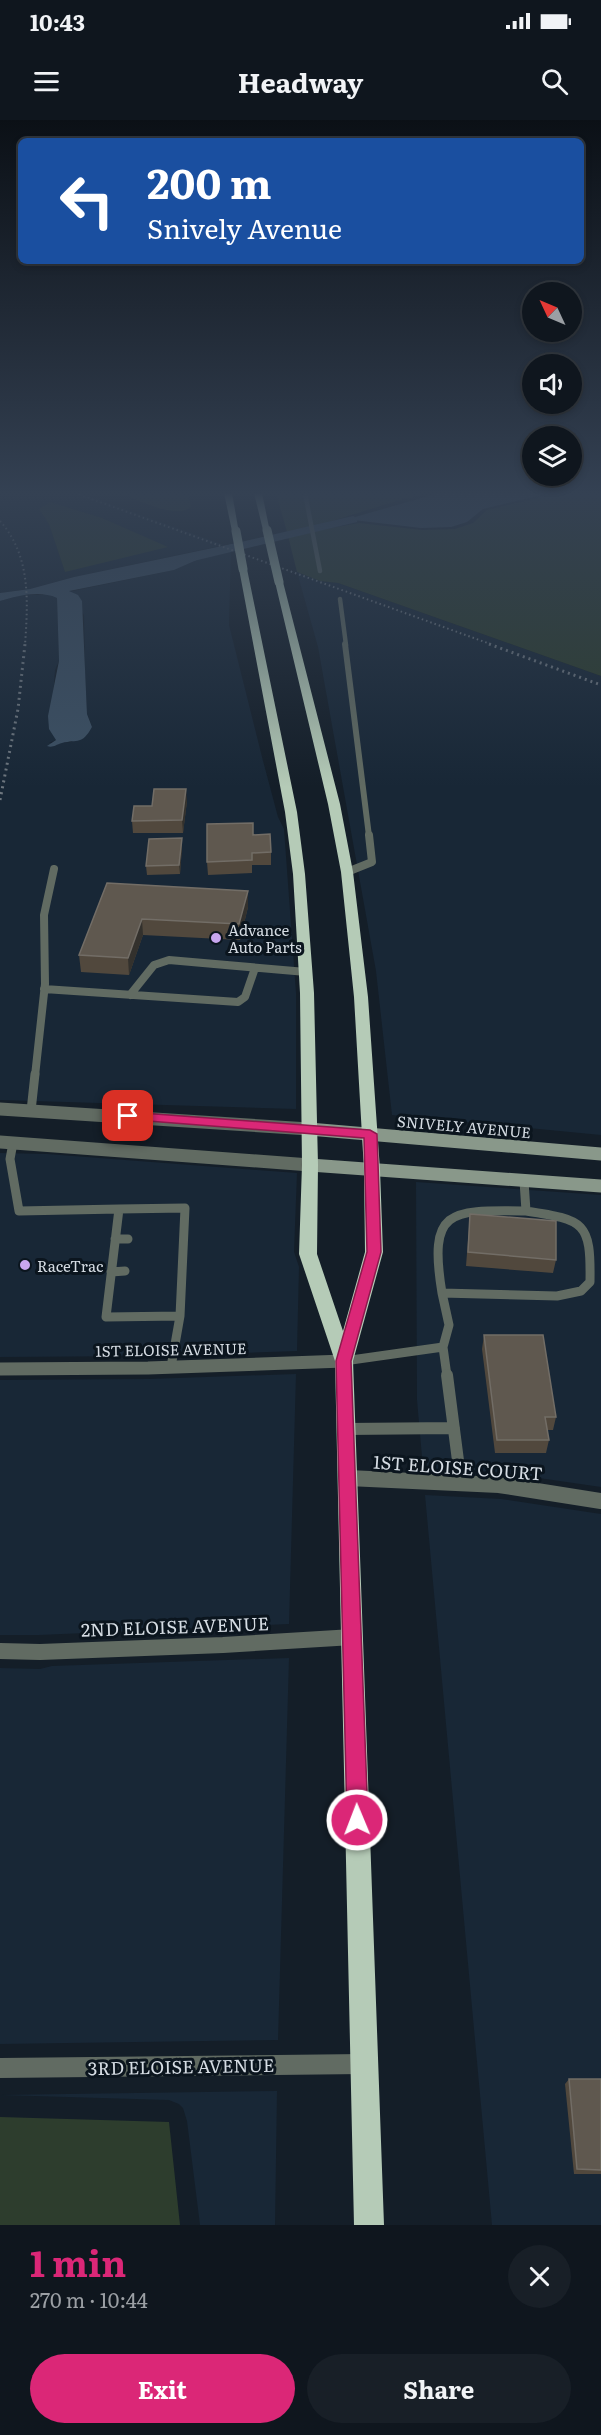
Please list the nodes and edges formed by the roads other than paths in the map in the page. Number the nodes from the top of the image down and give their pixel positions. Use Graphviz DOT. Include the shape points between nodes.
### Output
graph roads {
  1 [pos="247,591"];
  2 [pos="281,591"];
  3 [pos="340,599"];
  4 [pos="54,869"];
  5 [pos="346,872"];
  6 [pos="255,968"];
  7 [pos="306,972"];
  8 [pos="44,989"];
  9 [pos="130,995"];
  10 [pos="0,1109"];
  11 [pos="30,1111"];
  12 [pos="309,1129"];
  13 [pos="370,1134"];
  14 [pos="0,1142"];
  15 [pos="13,1143"];
  16 [pos="601,1154"];
  17 [pos="310,1165"];
  18 [pos="372,1170"];
  19 [pos="524,1181"];
  20 [pos="601,1186"];
  21 [pos="118,1209"];
  22 [pos="526,1211"];
  23 [pos="115,1239"];
  24 [pos="128,1239"];
  25 [pos="172,1239"];
  26 [pos="184,1239"];
  27 [pos="125,1271"];
  28 [pos="182,1271"];
  29 [pos="111,1272"];
  30 [pos="170,1272"];
  31 [pos="442,1293"];
  32 [pos="180,1316"];
  33 [pos="444,1347"];
  34 [pos="344,1361"];
  35 [pos="171,1367"];
  36 [pos="0,1369"];
  37 [pos="454,1428"];
  38 [pos="346,1429"];
  39 [pos="348,1478"];
  40 [pos="462,1484"];
  41 [pos="601,1501"];
  42 [pos="353,1637"];
  43 [pos="0,1651"];
  44 [pos="363,2064"];
  45 [pos="0,2068"];
  46 [pos="369,2225"];
  1 -- 7 [label="highway, bridge" via="291,812"];
  2 -- 5 [label="highway, bridge" via="334,804"];
  3 -- 5 [label="lane" via="372,862"];
  4 -- 8 [label="lane" via="44,915"];
  5 -- 13 [label="highway" via="361,997"];
  6 -- 7 [label="lane"];
  6 -- 9 [label="lane" via="169,960 154,964"];
  6 -- 9 [label="lane" via="245,997 238,1002"];
  7 -- 12 [label="highway"];
  8 -- 9 [label="lane"];
  8 -- 11 [label="lane"];
  10 -- 11 [label="street, SNIVELY AVENUE"];
  11 -- 12 [label="street, SNIVELY AVENUE"];
  12 -- 13 [label="main road, SNIVELY AVENUE"];
  12 -- 17 [label="highway"];
  13 -- 16 [label="main road, SNIVELY AVENUE"];
  13 -- 18 [label="highway"];
  14 -- 15 [label="street"];
  15 -- 17 [label="street"];
  15 -- 21 [label="lane" via="10,1160 19,1211"];
  17 -- 18 [label="main road"];
  17 -- 34 [label="highway" via="308,1254"];
  18 -- 19 [label="main road"];
  18 -- 34 [label="highway" via="374,1252"];
  19 -- 20 [label="main road"];
  19 -- 22 [label="lane"];
  21 -- 23 [label="lane"];
  21 -- 26 [label="lane" via="185,1208"];
  22 -- 31 [label="lane" via="472,1210 447,1220 437,1245"];
  22 -- 31 [label="lane" via="566,1219 585,1232 589,1239 590,1282 586,1287 557,1296"];
  23 -- 24 [label="lane"];
  23 -- 29 [label="lane"];
  25 -- 26 [label="lane"];
  26 -- 28 [label="lane"];
  27 -- 29 [label="lane"];
  28 -- 30 [label="lane"];
  28 -- 32 [label="lane"];
  29 -- 32 [label="lane" via="106,1317"];
  31 -- 33 [label="lane" via="449,1324"];
  32 -- 35 [label="lane"];
  33 -- 34 [label="lane"];
  33 -- 37 [label="lane"];
  34 -- 35 [label="street, 1ST ELOISE AVENUE"];
  34 -- 38 [label="highway"];
  35 -- 36 [label="street, 1ST ELOISE AVENUE"];
  37 -- 38 [label="lane"];
  37 -- 40 [label="lane"];
  38 -- 39 [label="highway"];
  39 -- 40 [label="street, 1ST ELOISE COURT"];
  39 -- 42 [label="highway"];
  40 -- 41 [label="street, 1ST ELOISE COURT" via="499,1485"];
  42 -- 43 [label="street, 2ND ELOISE AVENUE"];
  42 -- 44 [label="highway"];
  44 -- 45 [label="street, 3RD ELOISE AVENUE"];
  44 -- 46 [label="highway"];
}
